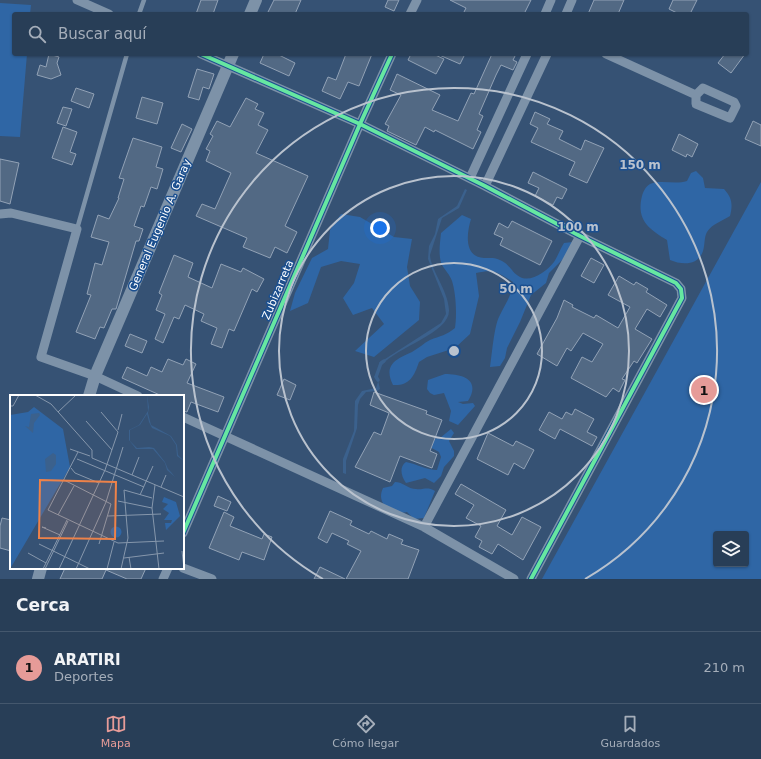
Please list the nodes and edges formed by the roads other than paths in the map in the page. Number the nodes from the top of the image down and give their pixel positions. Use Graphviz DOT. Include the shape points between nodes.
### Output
graph roads {
  1 [pos="76,0"];
  2 [pos="144,0"];
  3 [pos="256,0"];
  4 [pos="417,0"];
  5 [pos="551,0"];
  6 [pos="572,0"];
  7 [pos="104,12"];
  8 [pos="140,12"];
  9 [pos="251,12"];
  10 [pos="411,12"];
  11 [pos="546,12"];
  12 [pos="567,12"];
  13 [pos="125,56"];
  14 [pos="206,56"];
  15 [pos="232,56"];
  16 [pos="391,56"];
  17 [pos="526,56"];
  18 [pos="546,56"];
  19 [pos="610,56"];
  20 [pos="228,66"];
  21 [pos="696,95"];
  22 [pos="360,124"];
  23 [pos="470,178"];
  24 [pos="485,186"];
  25 [pos="0,214"];
  26 [pos="77,229"];
  27 [pos="580,236"];
  28 [pos="95,376"];
  29 [pos="89,395"];
  30 [pos="136,395"];
  31 [pos="184,417"];
  32 [pos="225,436"];
  33 [pos="424,527"];
  34 [pos="184,531"];
  35 [pos="184,568"];
  36 [pos="41,569"];
  37 [pos="168,569"];
  38 [pos="38,579"];
  39 [pos="163,579"];
  40 [pos="212,579"];
  41 [pos="514,579"];
  42 [pos="531,579"];
  1 -- 7 [label="street"];
  2 -- 8 [label="lane"];
  3 -- 9 [label="street"];
  4 -- 10 [label="street"];
  5 -- 11 [label="street"];
  6 -- 12 [label="street"];
  13 -- 26 [label="lane"];
  14 -- 20 [label="street"];
  15 -- 20 [label="street, General Eugenio A. Garay"];
  16 -- 22 [label="street, Zubizarreta"];
  17 -- 23 [label="street"];
  18 -- 24 [label="street"];
  19 -- 21 [label="street"];
  20 -- 22 [label="street"];
  20 -- 28 [label="street, General Eugenio A. Garay"];
  22 -- 23 [label="street"];
  22 -- 32 [label="street, Zubizarreta"];
  23 -- 24 [label="street"];
  24 -- 27 [label="street"];
  25 -- 26 [label="street" via="11,213"];
  26 -- 28 [label="street" via="41,357"];
  27 -- 33 [label="street"];
  27 -- 42 [label="street" via="676,283 681,289 682,298"];
  28 -- 29 [label="street, General Eugenio A. Garay"];
  28 -- 30 [label="street"];
  31 -- 32 [label="street"];
  32 -- 33 [label="street"];
  32 -- 34 [label="street, Zubizarreta"];
  33 -- 41 [label="street"];
  35 -- 40 [label="street"];
  36 -- 38 [label="street"];
  37 -- 39 [label="street"];
}
